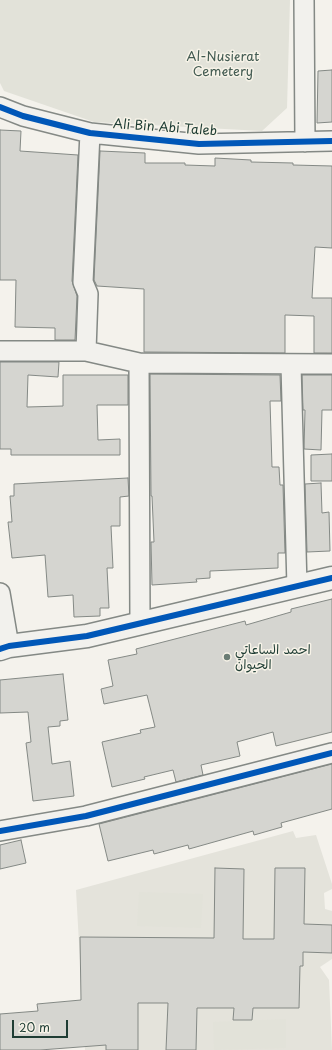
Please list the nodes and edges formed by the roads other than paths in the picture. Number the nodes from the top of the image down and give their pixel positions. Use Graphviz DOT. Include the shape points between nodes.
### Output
graph roads {
  1 [pos="304,0"];
  2 [pos="0,107"];
  3 [pos="90,133"];
  4 [pos="332,141"];
  5 [pos="304,142"];
  6 [pos="0,351"];
  7 [pos="86,352"];
  8 [pos="139,363"];
  9 [pos="332,364"];
  10 [pos="291,365"];
  11 [pos="332,578"];
  12 [pos="297,587"];
  13 [pos="0,593"];
  14 [pos="140,623"];
  15 [pos="4,648"];
  16 [pos="332,753"];
  17 [pos="0,831"];
  1 -- 5 [label="street"];
  2 -- 3 [label="street, Ali Bin Abi Taleb" via="23,116"];
  3 -- 5 [label="street, Ali Bin Abi Taleb" via="199,144"];
  3 -- 7 [label="street" via="83,282 88,294"];
  4 -- 5 [label="street, Ali Bin Abi Taleb"];
  6 -- 7 [label="street"];
  7 -- 8 [label="street"];
  8 -- 10 [label="street"];
  8 -- 14 [label="street"];
  9 -- 10 [label="street"];
  10 -- 12 [label="street"];
  11 -- 12 [label="street"];
  12 -- 14 [label="street"];
  13 -- 15 [label="street"];
  14 -- 15 [label="street" via="87,636"];
  16 -- 17 [label="street" via="86,816"];
}
